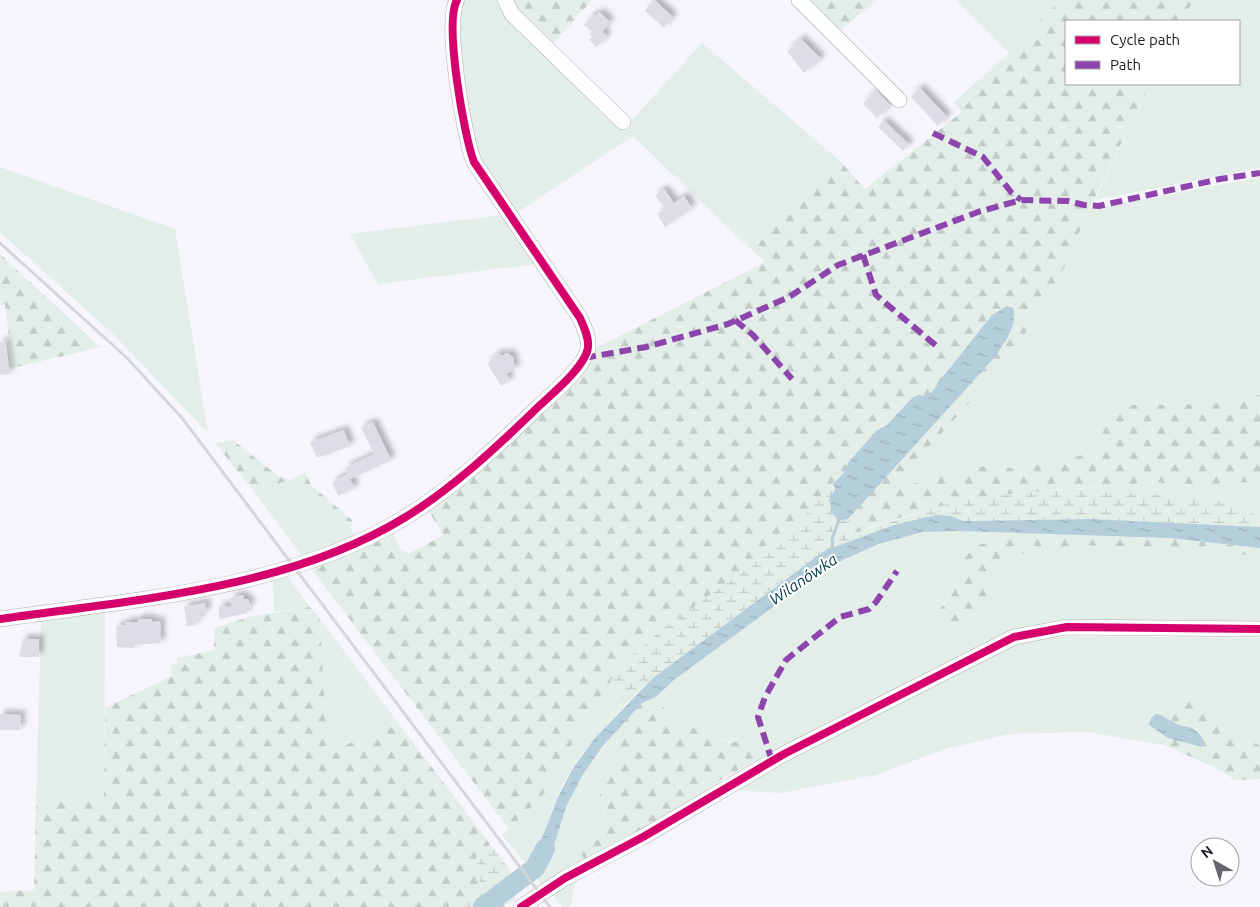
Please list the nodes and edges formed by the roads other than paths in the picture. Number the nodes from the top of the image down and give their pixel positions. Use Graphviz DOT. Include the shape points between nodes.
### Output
graph roads {
  1 [pos="457,0"];
  2 [pos="505,0"];
  3 [pos="799,0"];
  4 [pos="899,100"];
  5 [pos="623,122"];
  6 [pos="0,620"];
  7 [pos="1260,630"];
  8 [pos="521,907"];
  1 -- 6 [label="street" via="453,14 454,52 467,145 474,162 580,318 588,340 584,358 524,421 431,501 359,542 296,566 237,582"];
  2 -- 5 [label="street" via="512,14"];
  3 -- 4 [label="street"];
  7 -- 8 [label="street" via="1066,627 1014,637 784,754 643,837 565,878"];
}
